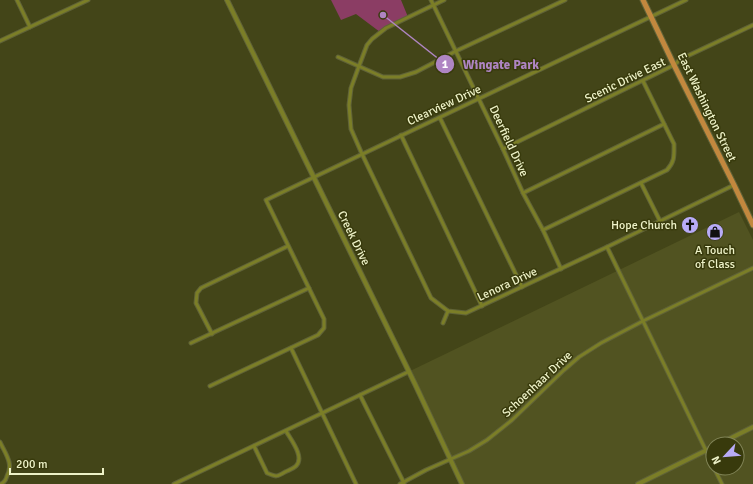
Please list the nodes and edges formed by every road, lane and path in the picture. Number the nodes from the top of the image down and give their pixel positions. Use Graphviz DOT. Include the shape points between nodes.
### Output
graph roads {
  1 [pos="17,0"];
  2 [pos="88,0"];
  3 [pos="227,0"];
  4 [pos="431,0"];
  5 [pos="444,0"];
  6 [pos="565,0"];
  7 [pos="643,0"];
  8 [pos="686,0"];
  9 [pos="559,1"];
  10 [pos="434,5"];
  11 [pos="651,17"];
  12 [pos="753,25"];
  13 [pos="30,27"];
  14 [pos="0,41"];
  15 [pos="456,51"];
  16 [pos="338,57"];
  17 [pos="674,65"];
  18 [pos="359,66"];
  19 [pos="643,81"];
  20 [pos="479,99"];
  21 [pos="440,118"];
  22 [pos="664,124"];
  23 [pos="401,135"];
  24 [pos="503,149"];
  25 [pos="362,154"];
  26 [pos="313,178"];
  27 [pos="641,183"];
  28 [pos="734,185"];
  29 [pos="523,193"];
  30 [pos="660,221"];
  31 [pos="753,224"];
  32 [pos="543,230"];
  33 [pos="753,230"];
  34 [pos="288,246"];
  35 [pos="607,247"];
  36 [pos="753,268"];
  37 [pos="561,269"];
  38 [pos="522,287"];
  39 [pos="309,288"];
  40 [pos="482,306"];
  41 [pos="448,311"];
  42 [pos="643,321"];
  43 [pos="443,323"];
  44 [pos="212,334"];
  45 [pos="191,343"];
  46 [pos="291,348"];
  47 [pos="408,372"];
  48 [pos="210,386"];
  49 [pos="360,395"];
  50 [pos="322,414"];
  51 [pos="753,427"];
  52 [pos="286,431"];
  53 [pos="735,436"];
  54 [pos="0,442"];
  55 [pos="254,446"];
  56 [pos="705,448"];
  57 [pos="705,450"];
  58 [pos="450,459"];
  59 [pos="2,484"];
  60 [pos="174,484"];
  61 [pos="356,484"];
  62 [pos="402,484"];
  63 [pos="462,484"];
  64 [pos="638,484"];
  1 -- 13 [label="street"];
  2 -- 13 [label="street"];
  3 -- 26 [label="street, Creek Drive"];
  4 -- 10 [label="street, Deerfield Drive"];
  5 -- 10 [label="street"];
  6 -- 9 [label="street"];
  7 -- 11 [label="main road, East Washington Street"];
  8 -- 11 [label="street, Clearview Drive"];
  9 -- 15 [label="street"];
  10 -- 15 [label="street, Deerfield Drive"];
  10 -- 18 [label="street" via="380,32 367,45"];
  11 -- 17 [label="main road, East Washington Street"];
  11 -- 20 [label="street, Clearview Drive"];
  12 -- 17 [label="street, Scenic Drive East"];
  13 -- 14 [label="street"];
  15 -- 18 [label="street" via="416,72 400,77 383,77"];
  15 -- 20 [label="street, Deerfield Drive"];
  16 -- 18 [label="street"];
  17 -- 19 [label="street, Scenic Drive East"];
  17 -- 28 [label="main road, East Washington Street"];
  18 -- 25 [label="street" via="349,105 351,129"];
  19 -- 22 [label="street"];
  19 -- 24 [label="street, Scenic Drive East"];
  20 -- 21 [label="street, Clearview Drive"];
  20 -- 24 [label="street, Deerfield Drive"];
  21 -- 23 [label="street, Clearview Drive"];
  21 -- 38 [label="street"];
  22 -- 27 [label="street" via="674,144 672,163 667,170"];
  22 -- 29 [label="street"];
  23 -- 25 [label="street, Clearview Drive"];
  23 -- 40 [label="street"];
  24 -- 29 [label="street, Deerfield Drive"];
  25 -- 26 [label="street, Clearview Drive"];
  25 -- 41 [label="street" via="431,298"];
  26 -- 34 [label="street, Clearview Drive" via="266,200"];
  26 -- 47 [label="street, Creek Drive"];
  27 -- 30 [label="street"];
  27 -- 32 [label="street"];
  28 -- 30 [label="street, Lenora Drive"];
  28 -- 31 [label="main road, East Washington Street"];
  29 -- 32 [label="street, Deerfield Drive"];
  30 -- 35 [label="street, Lenora Drive"];
  31 -- 33 [label="main road, East Washington Street"];
  32 -- 37 [label="street, Deerfield Drive"];
  34 -- 39 [label="street"];
  34 -- 44 [label="street" via="201,288 197,293 196,303"];
  35 -- 37 [label="street, Lenora Drive"];
  35 -- 42 [label="street"];
  36 -- 42 [label="street, Schoenhaar Drive"];
  37 -- 38 [label="street, Lenora Drive"];
  38 -- 40 [label="street, Lenora Drive"];
  39 -- 44 [label="street"];
  39 -- 46 [label="street" via="324,319 324,328 318,335"];
  40 -- 41 [label="street, Lenora Drive" via="466,313"];
  41 -- 43 [label="street"];
  42 -- 56 [label="street"];
  42 -- 58 [label="street, Schoenhaar Drive" via="579,357 500,430 469,451"];
  44 -- 45 [label="street"];
  46 -- 48 [label="street"];
  46 -- 50 [label="street"];
  47 -- 49 [label="street"];
  47 -- 58 [label="street, Creek Drive"];
  49 -- 50 [label="street"];
  49 -- 62 [label="street"];
  50 -- 52 [label="street"];
  50 -- 61 [label="street"];
  51 -- 53 [label="street"];
  52 -- 55 [label="street"];
  52 -- 55 [label="street" via="299,455 299,462 296,467 277,477 267,473"];
  54 -- 59 [label="street" via="10,462 10,472"];
  55 -- 60 [label="street"];
  57 -- 64 [label="street"];
  58 -- 62 [label="street, Schoenhaar Drive"];
  58 -- 63 [label="street, Creek Drive"];
}
